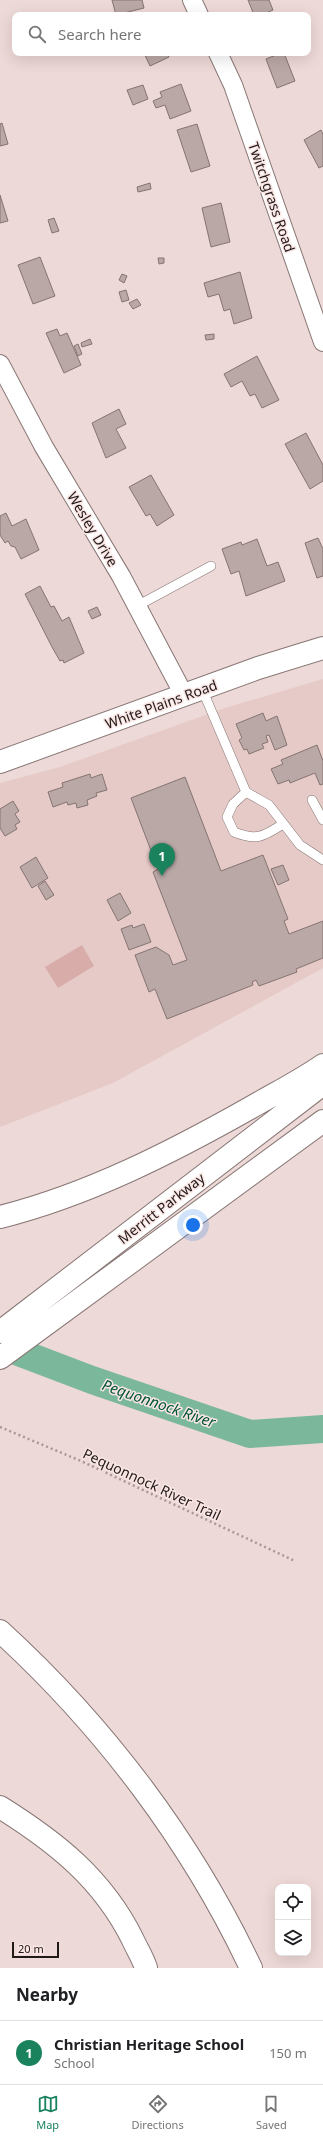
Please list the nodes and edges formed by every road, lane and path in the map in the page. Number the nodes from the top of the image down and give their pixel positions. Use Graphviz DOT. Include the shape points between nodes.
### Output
graph roads {
  1 [pos="192,0"];
  2 [pos="198,12"];
  3 [pos="219,56"];
  4 [pos="323,342"];
  5 [pos="0,364"];
  6 [pos="211,566"];
  7 [pos="137,606"];
  8 [pos="323,648"];
  9 [pos="193,692"];
  10 [pos="0,762"];
  11 [pos="246,792"];
  12 [pos="312,800"];
  13 [pos="323,820"];
  14 [pos="283,824"];
  15 [pos="323,860"];
  16 [pos="323,1065"];
  17 [pos="323,1084"];
  18 [pos="323,1122"];
  19 [pos="0,1217"];
  20 [pos="0,1332"];
  21 [pos="0,1358"];
  22 [pos="0,1427"];
  23 [pos="295,1562"];
  24 [pos="0,1632"];
  25 [pos="0,1807"];
  26 [pos="146,1968"];
  27 [pos="251,1968"];
  1 -- 2 [label="street"];
  3 -- 4 [label="street, Twitchgrass Road" via="233,84"];
  5 -- 7 [label="street, Wesley Drive" via="44,447"];
  6 -- 7 [label="lane"];
  7 -- 9 [label="street, Wesley Drive"];
  8 -- 9 [label="main road, White Plains Road"];
  9 -- 10 [label="main road, White Plains Road"];
  9 -- 11 [label="lane"];
  11 -- 14 [label="lane" via="269,805"];
  11 -- 14 [label="lane" via="232,804 227,817 234,832 250,838 269,834"];
  12 -- 13 [label="lane"];
  14 -- 15 [label="lane" via="300,846"];
  16 -- 19 [label="main road" via="237,1116 156,1157 82,1191"];
  17 -- 20 [label="main road, Merritt Parkway"];
  18 -- 21 [label="main road, Merritt Parkway"];
  22 -- 23 [label="path, Pequonnock River Trail" via="81,1461"];
  24 -- 27 [label="main road" via="52,1682 131,1773 202,1876"];
  25 -- 26 [label="main road" via="50,1840 91,1876 122,1918"];
}
